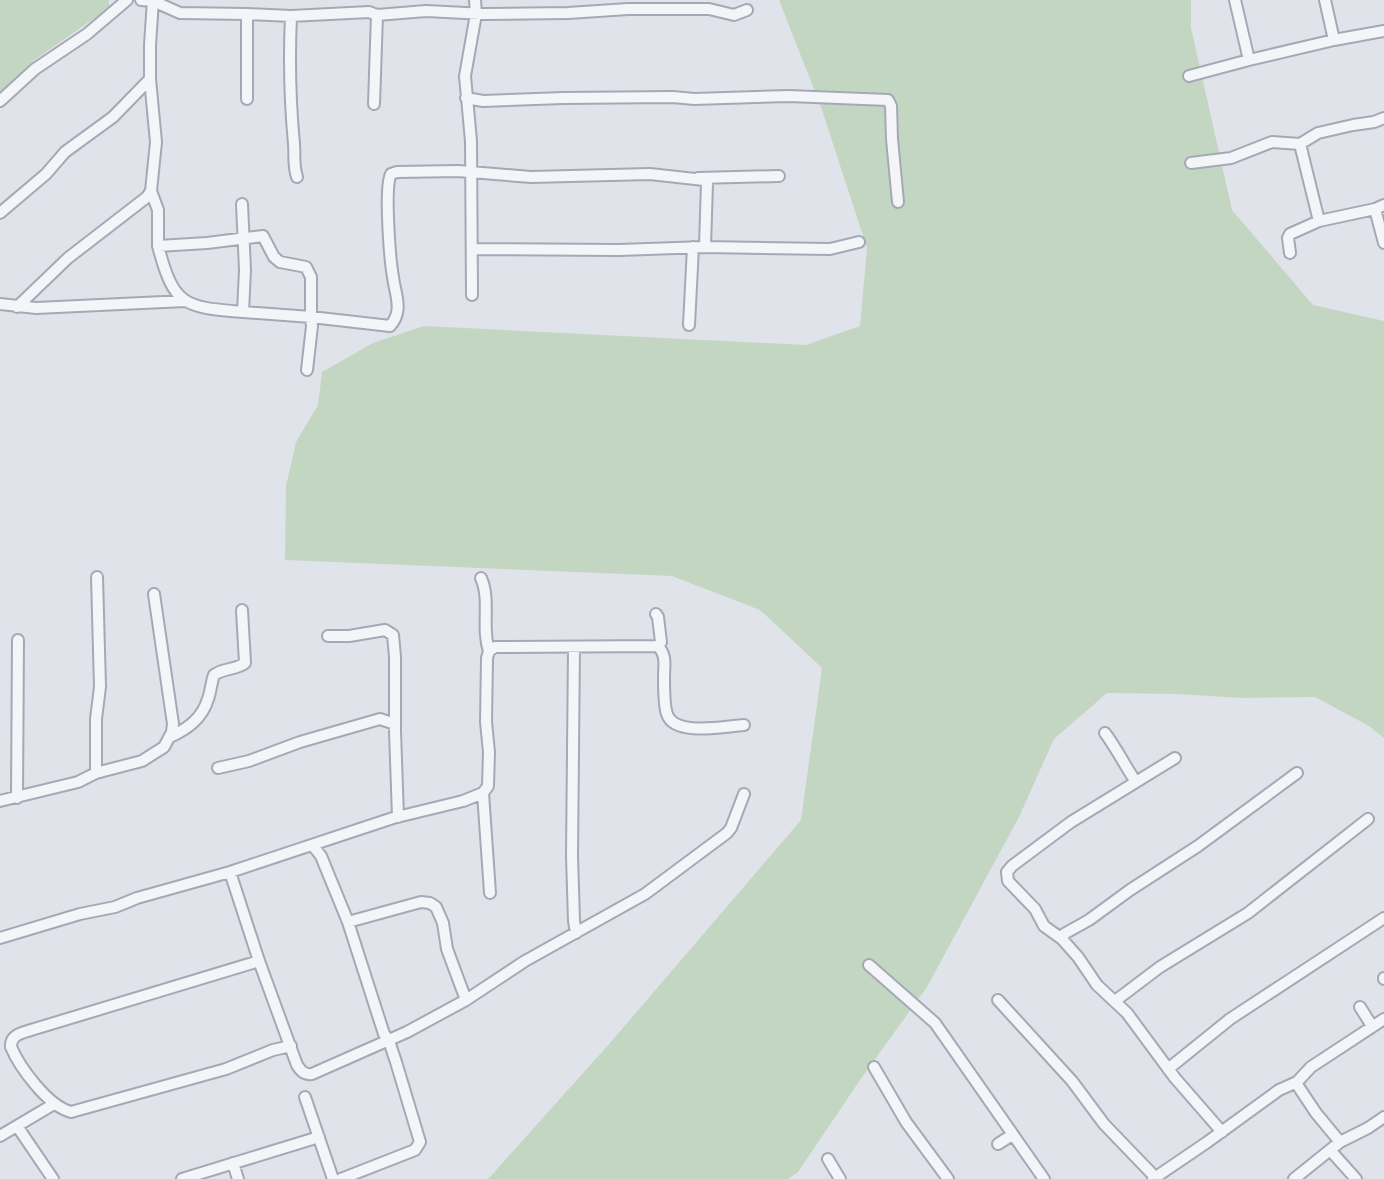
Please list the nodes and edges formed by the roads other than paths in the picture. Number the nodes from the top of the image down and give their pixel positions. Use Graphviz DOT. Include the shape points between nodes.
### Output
graph roads {
  1 [pos="127,0"];
  2 [pos="141,0"];
  3 [pos="153,0"];
  4 [pos="475,0"];
  5 [pos="1235,0"];
  6 [pos="1325,0"];
  7 [pos="747,10"];
  8 [pos="247,14"];
  9 [pos="476,14"];
  10 [pos="377,15"];
  11 [pos="291,16"];
  12 [pos="1384,31"];
  13 [pos="1335,40"];
  14 [pos="1249,60"];
  15 [pos="1189,76"];
  16 [pos="150,79"];
  17 [pos="466,98"];
  18 [pos="247,99"];
  19 [pos="0,101"];
  20 [pos="374,104"];
  21 [pos="1384,118"];
  22 [pos="1300,144"];
  23 [pos="1191,163"];
  24 [pos="471,173"];
  25 [pos="779,176"];
  26 [pos="297,177"];
  27 [pos="693,178"];
  28 [pos="151,191"];
  29 [pos="898,202"];
  30 [pos="242,204"];
  31 [pos="1380,207"];
  32 [pos="0,213"];
  33 [pos="1319,221"];
  34 [pos="242,237"];
  35 [pos="859,242"];
  36 [pos="1384,243"];
  37 [pos="158,246"];
  38 [pos="705,247"];
  39 [pos="693,248"];
  40 [pos="472,249"];
  41 [pos="1290,253"];
  42 [pos="472,295"];
  43 [pos="185,301"];
  44 [pos="0,304"];
  45 [pos="17,307"];
  46 [pos="243,312"];
  47 [pos="311,317"];
  48 [pos="688,325"];
  49 [pos="307,370"];
  50 [pos="97,577"];
  51 [pos="481,578"];
  52 [pos="154,594"];
  53 [pos="242,610"];
  54 [pos="656,614"];
  55 [pos="328,636"];
  56 [pos="18,640"];
  57 [pos="658,646"];
  58 [pos="574,648"];
  59 [pos="489,651"];
  60 [pos="395,724"];
  61 [pos="744,725"];
  62 [pos="1105,733"];
  63 [pos="170,737"];
  64 [pos="1175,758"];
  65 [pos="218,768"];
  66 [pos="96,773"];
  67 [pos="1297,773"];
  68 [pos="1136,782"];
  69 [pos="483,793"];
  70 [pos="744,794"];
  71 [pos="17,798"];
  72 [pos="0,801"];
  73 [pos="398,817"];
  74 [pos="1368,819"];
  75 [pos="313,846"];
  76 [pos="230,872"];
  77 [pos="490,893"];
  78 [pos="1384,918"];
  79 [pos="348,922"];
  80 [pos="576,933"];
  81 [pos="0,938"];
  82 [pos="1062,939"];
  83 [pos="259,961"];
  84 [pos="869,965"];
  85 [pos="466,1000"];
  86 [pos="998,1000"];
  87 [pos="1115,1001"];
  88 [pos="1360,1007"];
  89 [pos="1384,1019"];
  90 [pos="1372,1026"];
  91 [pos="388,1041"];
  92 [pos="291,1046"];
  93 [pos="874,1067"];
  94 [pos="1168,1069"];
  95 [pos="1296,1083"];
  96 [pos="305,1096"];
  97 [pos="54,1104"];
  98 [pos="1384,1117"];
  99 [pos="17,1126"];
  100 [pos="1222,1132"];
  101 [pos="1011,1135"];
  102 [pos="0,1136"];
  103 [pos="319,1137"];
  104 [pos="1340,1142"];
  105 [pos="998,1144"];
  106 [pos="1330,1150"];
  107 [pos="828,1159"];
  108 [pos="233,1163"];
  109 [pos="1154,1178"];
  110 [pos="53,1179"];
  111 [pos="182,1179"];
  112 [pos="238,1179"];
  113 [pos="333,1179"];
  114 [pos="341,1179"];
  115 [pos="840,1179"];
  116 [pos="948,1179"];
  117 [pos="1044,1179"];
  118 [pos="1293,1179"];
  119 [pos="1356,1179"];
  1 -- 19 [label="street" via="87,34 35,69"];
  2 -- 3 [label="street"];
  3 -- 8 [label="street" via="180,13"];
  3 -- 16 [label="street"];
  4 -- 9 [label="street"];
  5 -- 14 [label="street"];
  6 -- 13 [label="street"];
  7 -- 9 [label="street" via="734,15 709,9"];
  8 -- 11 [label="street"];
  8 -- 18 [label="street"];
  9 -- 10 [label="street" via="426,11"];
  9 -- 17 [label="street" via="465,76"];
  10 -- 11 [label="street" via="369,12"];
  10 -- 20 [label="street"];
  11 -- 26 [label="street" via="293,156"];
  12 -- 13 [label="street"];
  13 -- 14 [label="street"];
  14 -- 15 [label="street"];
  16 -- 28 [label="street" via="156,134"];
  16 -- 32 [label="street" via="113,117 65,152 46,174"];
  17 -- 24 [label="street"];
  17 -- 29 [label="street" via="483,101 789,96 888,100"];
  21 -- 22 [label="street" via="1318,133"];
  22 -- 23 [label="street" via="1272,142 1231,158"];
  22 -- 33 [label="street"];
  24 -- 27 [label="street" via="531,177 650,174"];
  24 -- 40 [label="street"];
  24 -- 47 [label="street" via="397,172 389,178 393,277 399,300 395,321 390,326"];
  25 -- 27 [label="street"];
  27 -- 38 [label="street" via="707,183"];
  28 -- 37 [label="street" via="158,210"];
  28 -- 45 [label="street" via="68,258"];
  30 -- 34 [label="street"];
  31 -- 33 [label="street"];
  31 -- 36 [label="street"];
  33 -- 41 [label="street" via="1290,234"];
  34 -- 37 [label="street"];
  34 -- 46 [label="street"];
  34 -- 47 [label="street" via="263,236 280,262 306,267 311,277"];
  35 -- 38 [label="street" via="830,249"];
  37 -- 43 [label="street" via="166,276"];
  38 -- 39 [label="street"];
  39 -- 40 [label="street"];
  39 -- 48 [label="street"];
  40 -- 42 [label="street"];
  43 -- 45 [label="street"];
  43 -- 46 [label="street" via="210,309"];
  44 -- 45 [label="street"];
  46 -- 47 [label="street"];
  47 -- 49 [label="street"];
  50 -- 66 [label="street" via="100,687"];
  51 -- 59 [label="street"];
  52 -- 63 [label="street" via="173,724"];
  53 -- 63 [label="street" via="245,663 214,675 208,701 198,718"];
  54 -- 57 [label="street" via="661,642"];
  55 -- 60 [label="street" via="386,630 393,635"];
  56 -- 71 [label="street"];
  57 -- 58 [label="street"];
  57 -- 61 [label="street" via="664,658 666,710 672,722 685,729"];
  58 -- 59 [label="street" via="495,647"];
  58 -- 80 [label="street" via="572,856"];
  59 -- 69 [label="street" via="488,786"];
  60 -- 65 [label="street" via="380,719"];
  60 -- 73 [label="street"];
  62 -- 68 [label="street"];
  63 -- 66 [label="street" via="164,747 148,758"];
  64 -- 68 [label="street"];
  66 -- 71 [label="street" via="78,782"];
  67 -- 82 [label="street"];
  68 -- 82 [label="street" via="1071,822 1007,872 1008,881 1035,909 1044,926"];
  69 -- 73 [label="street"];
  69 -- 77 [label="street"];
  70 -- 80 [label="street" via="727,833 645,894"];
  71 -- 72 [label="street"];
  73 -- 75 [label="street"];
  74 -- 87 [label="street" via="1248,913 1160,967"];
  75 -- 76 [label="street"];
  75 -- 79 [label="street" via="321,856"];
  76 -- 81 [label="street"];
  76 -- 83 [label="street"];
  78 -- 94 [label="street" via="1230,1019"];
  79 -- 85 [label="street" via="421,902 430,903 436,907 442,923"];
  79 -- 91 [label="street"];
  80 -- 85 [label="street"];
  82 -- 87 [label="street" via="1097,985"];
  83 -- 92 [label="street"];
  83 -- 97 [label="street" via="13,1038 13,1053"];
  84 -- 101 [label="street" via="935,1023"];
  85 -- 91 [label="street"];
  86 -- 109 [label="street"];
  87 -- 94 [label="street"];
  88 -- 90 [label="street"];
  89 -- 90 [label="street"];
  90 -- 95 [label="street" via="1311,1067"];
  91 -- 92 [label="street" via="307,1075 297,1065"];
  91 -- 114 [label="street" via="420,1142 415,1150"];
  92 -- 97 [label="street" via="76,1112"];
  93 -- 116 [label="street" via="906,1122"];
  94 -- 100 [label="street"];
  95 -- 100 [label="street" via="1278,1090"];
  95 -- 104 [label="street"];
  96 -- 103 [label="street"];
  97 -- 99 [label="street"];
  98 -- 104 [label="street"];
  99 -- 102 [label="street"];
  99 -- 110 [label="street"];
  100 -- 109 [label="street"];
  101 -- 105 [label="street"];
  101 -- 117 [label="street"];
  103 -- 108 [label="street"];
  103 -- 113 [label="street"];
  104 -- 106 [label="street"];
  106 -- 118 [label="street"];
  106 -- 119 [label="street"];
  107 -- 115 [label="street"];
  108 -- 111 [label="street"];
  108 -- 112 [label="street"];
}
